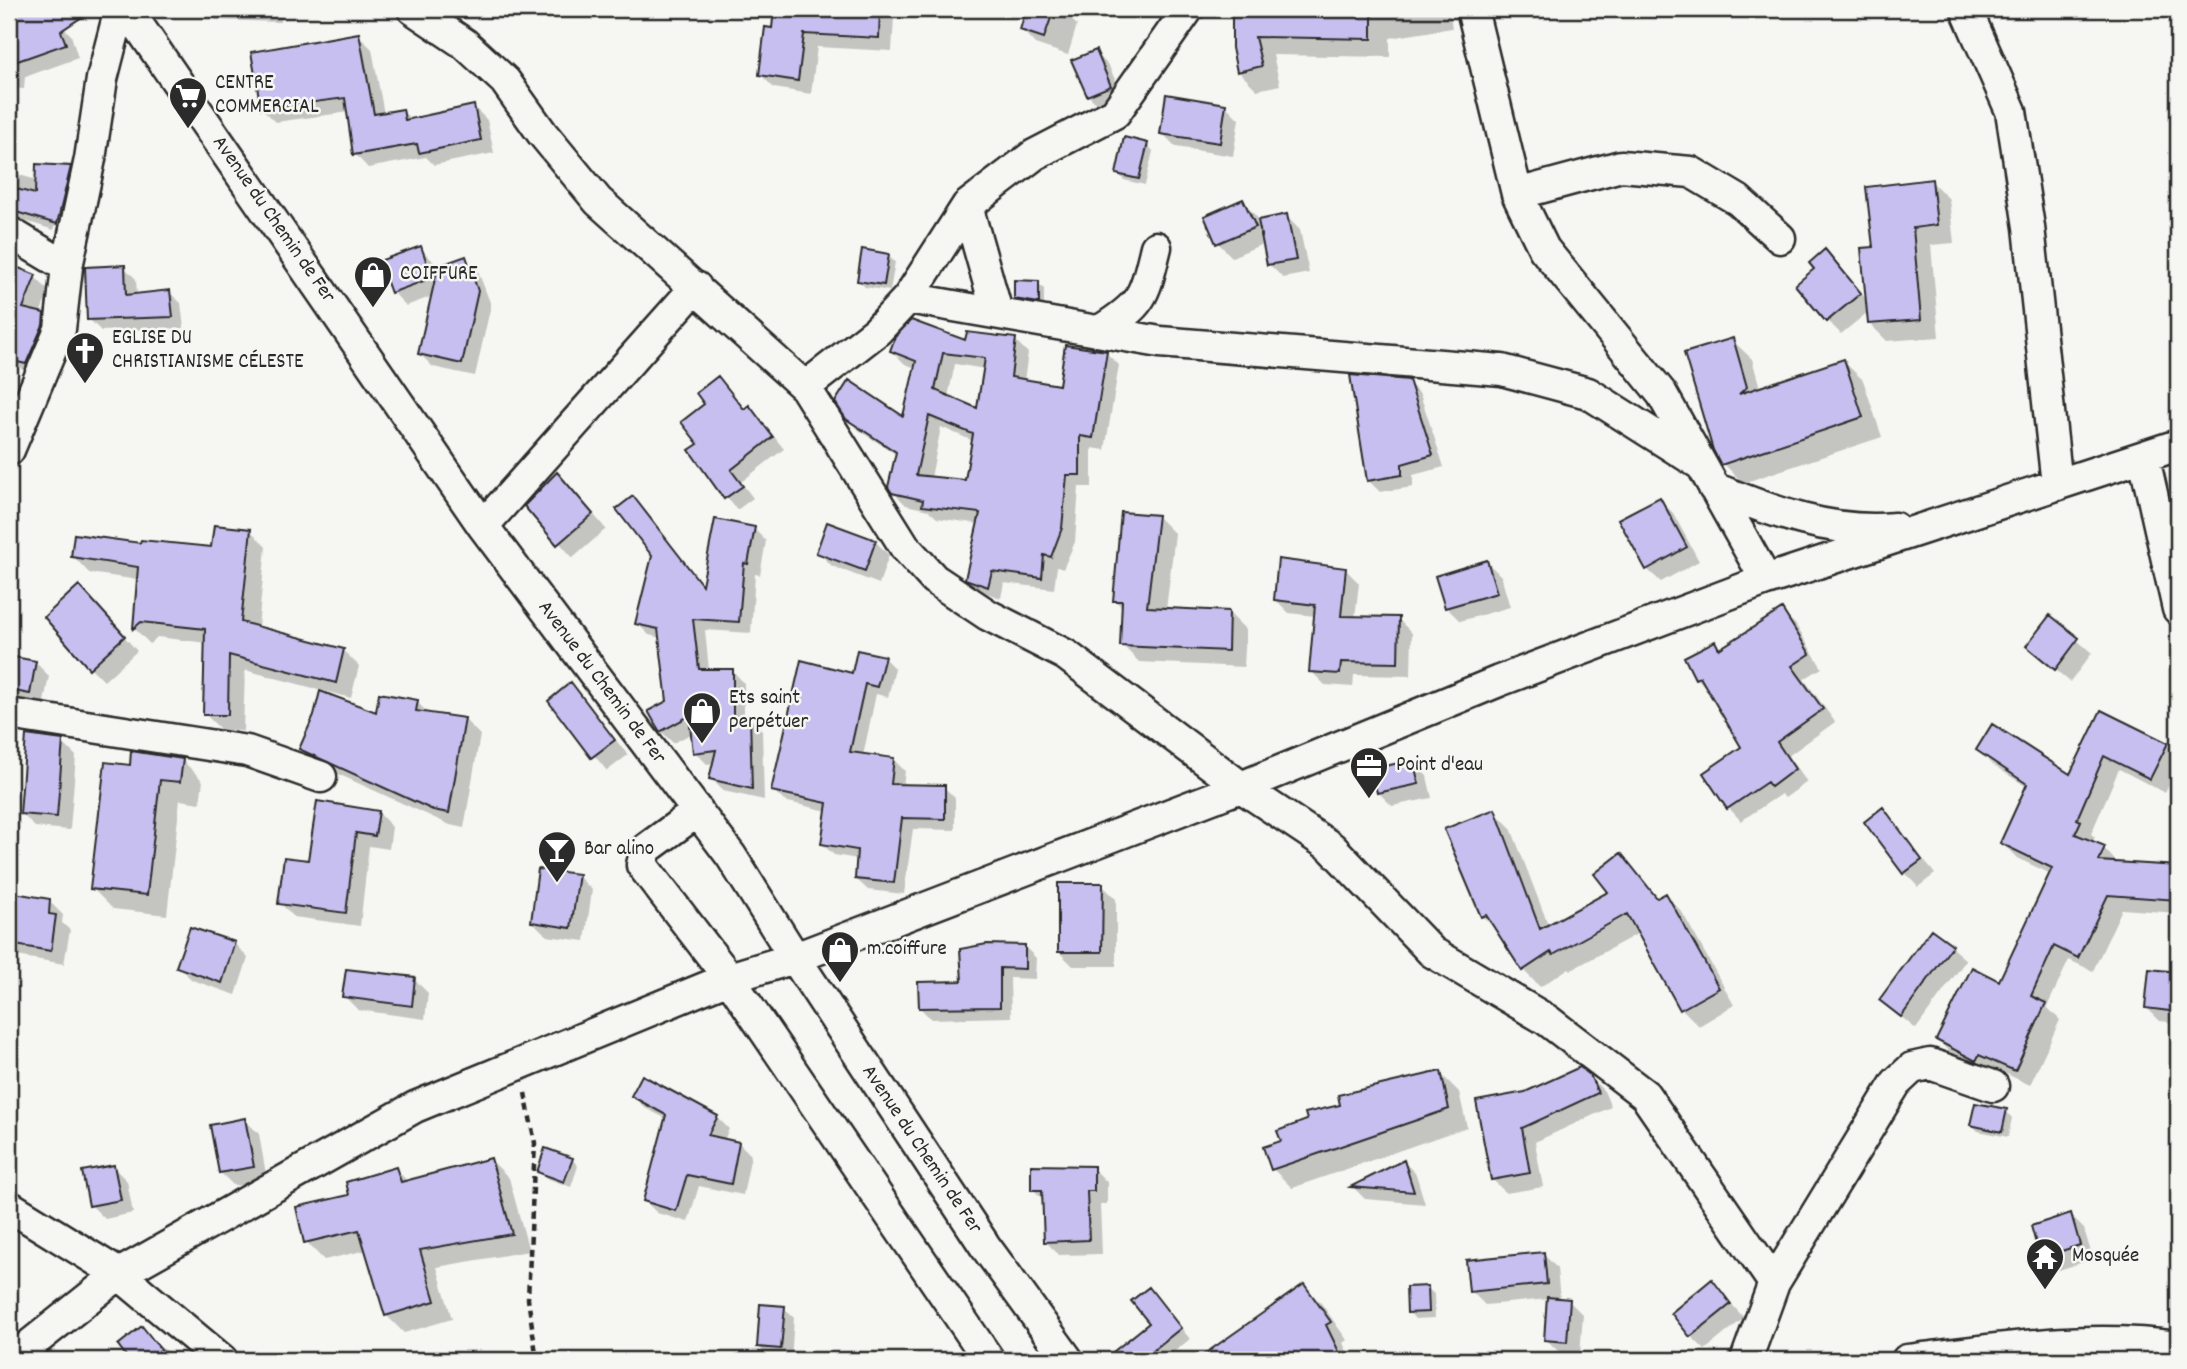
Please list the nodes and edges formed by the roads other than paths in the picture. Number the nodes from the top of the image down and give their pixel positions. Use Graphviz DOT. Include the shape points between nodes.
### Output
graph roads {
  1 [pos="120,9"];
  2 [pos="127,9"];
  3 [pos="413,9"];
  4 [pos="1188,9"];
  5 [pos="1472,9"];
  6 [pos="1966,9"];
  7 [pos="1517,194"];
  8 [pos="967,206"];
  9 [pos="9,232"];
  10 [pos="1780,237"];
  11 [pos="1156,247"];
  12 [pos="67,267"];
  13 [pos="696,287"];
  14 [pos="908,298"];
  15 [pos="997,312"];
  16 [pos="1101,330"];
  17 [pos="805,387"];
  18 [pos="2178,445"];
  19 [pos="9,450"];
  20 [pos="2144,458"];
  21 [pos="1707,476"];
  22 [pos="2057,485"];
  23 [pos="1939,524"];
  24 [pos="483,526"];
  25 [pos="1766,580"];
  26 [pos="2178,609"];
  27 [pos="9,714"];
  28 [pos="321,777"];
  29 [pos="1241,787"];
  30 [pos="698,811"];
  31 [pos="794,958"];
  32 [pos="729,978"];
  33 [pos="1993,1086"];
  34 [pos="9,1206"];
  35 [pos="119,1274"];
  36 [pos="1774,1283"];
  37 [pos="2178,1347"];
  38 [pos="11,1360"];
  39 [pos="222,1360"];
  40 [pos="989,1360"];
  41 [pos="1068,1360"];
  42 [pos="1746,1360"];
  43 [pos="1907,1360"];
  1 -- 12 [label="street" via="102,79"];
  2 -- 24 [label="street, Avenue du Chemin de Fer"];
  3 -- 13 [label="street" via="465,44 505,81 598,201"];
  4 -- 8 [label="street" via="1115,113 1034,155"];
  5 -- 7 [label="street"];
  6 -- 22 [label="street" via="2011,111 2029,227"];
  7 -- 10 [label="street" via="1621,166 1691,172 1738,200"];
  7 -- 21 [label="street" via="1544,248 1662,394"];
  8 -- 14 [label="street"];
  8 -- 15 [label="street"];
  9 -- 12 [label="street"];
  11 -- 16 [label="street" via="1146,287 1131,311"];
  12 -- 19 [label="street" via="61,329"];
  13 -- 17 [label="street"];
  13 -- 24 [label="street"];
  14 -- 15 [label="street"];
  14 -- 17 [label="street" via="877,331"];
  15 -- 16 [label="street"];
  16 -- 21 [label="street" via="1160,342 1502,370 1588,393"];
  17 -- 29 [label="street" via="905,547 934,579 988,615 1066,655"];
  18 -- 20 [label="street"];
  20 -- 22 [label="street"];
  20 -- 26 [label="street"];
  21 -- 23 [label="street" via="1788,518 1865,531"];
  21 -- 25 [label="street"];
  22 -- 23 [label="street"];
  23 -- 25 [label="street"];
  24 -- 30 [label="street, Avenue du Chemin de Fer"];
  25 -- 29 [label="street" via="1499,681"];
  27 -- 28 [label="street" via="247,751"];
  29 -- 31 [label="street"];
  29 -- 36 [label="street" via="1331,847 1432,952 1547,1020 1645,1095"];
  30 -- 31 [label="street, Avenue du Chemin de Fer"];
  30 -- 32 [label="street" via="646,849 642,865"];
  31 -- 32 [label="street"];
  31 -- 41 [label="street, Avenue du Chemin de Fer" via="985,1246"];
  32 -- 35 [label="street" via="415,1107"];
  32 -- 40 [label="street"];
  33 -- 36 [label="street" via="1930,1064 1912,1068 1896,1083"];
  34 -- 35 [label="street"];
  35 -- 38 [label="street"];
  35 -- 39 [label="street"];
  36 -- 42 [label="street"];
  37 -- 43 [label="street" via="2128,1340 2043,1343"];
}
